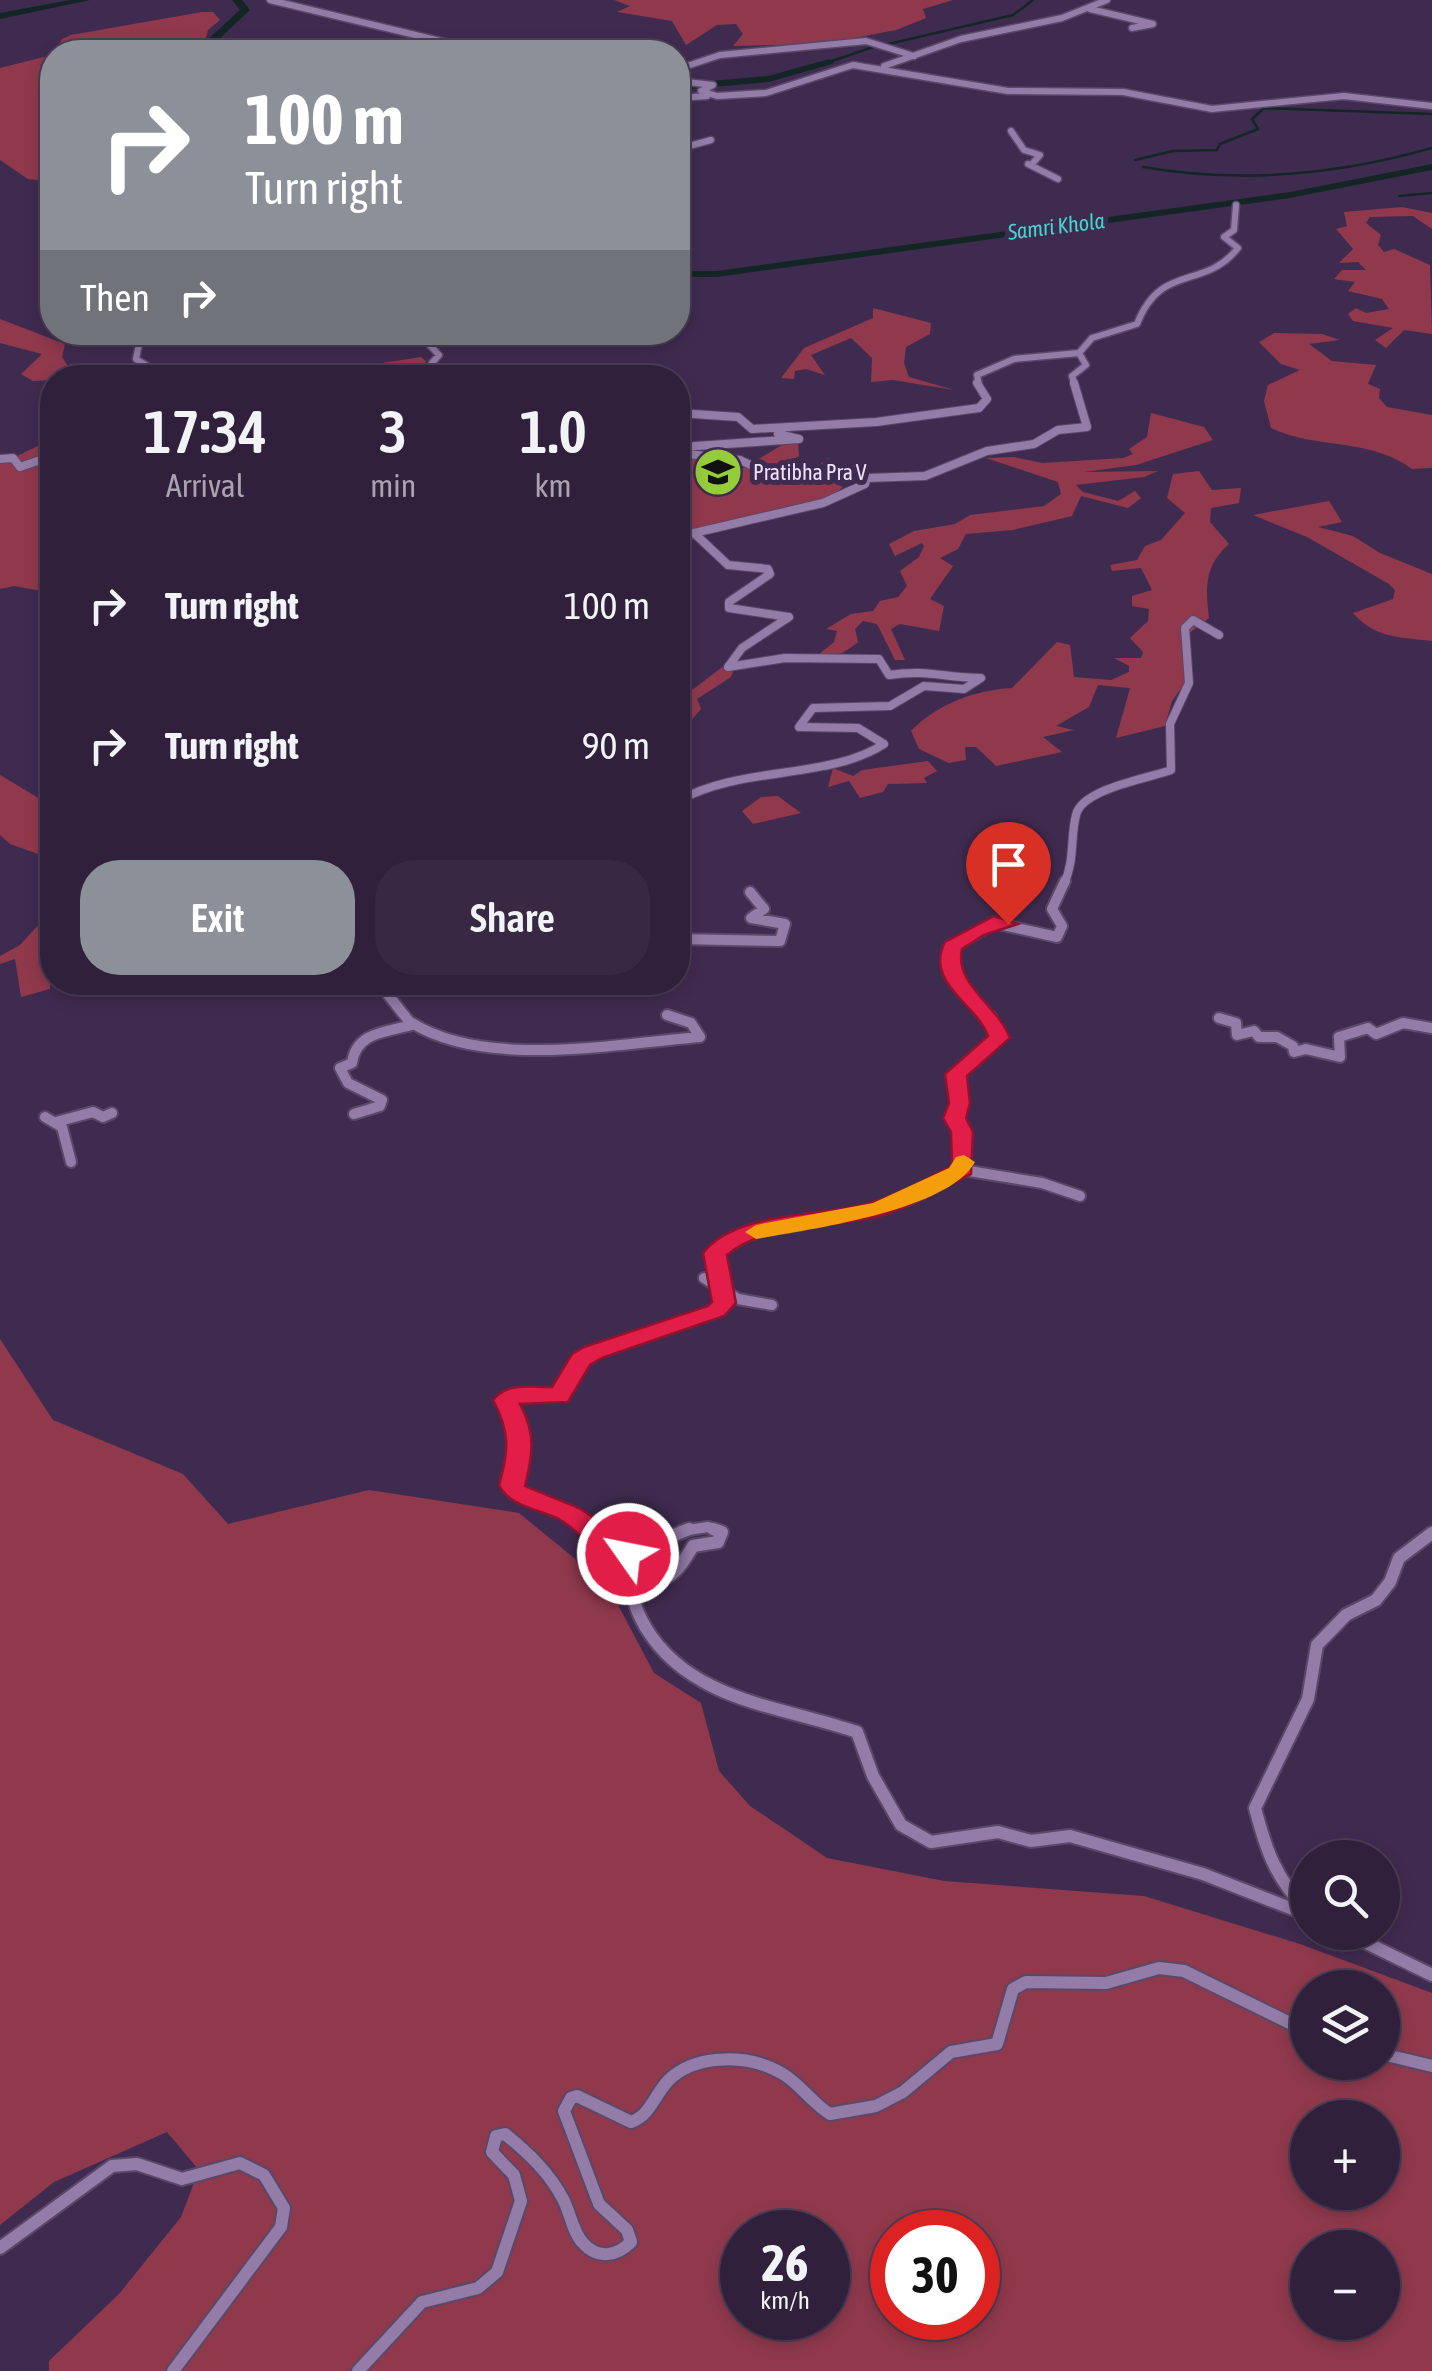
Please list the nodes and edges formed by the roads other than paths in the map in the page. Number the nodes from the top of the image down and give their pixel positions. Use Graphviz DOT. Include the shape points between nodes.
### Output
graph roads {
  1 [pos="270,0"];
  2 [pos="1107,0"];
  3 [pos="1089,9"];
  4 [pos="1132,28"];
  5 [pos="436,40"];
  6 [pos="914,56"];
  7 [pos="690,66"];
  8 [pos="880,68"];
  9 [pos="690,82"];
  10 [pos="705,92"];
  11 [pos="690,95"];
  12 [pos="1432,106"];
  13 [pos="1011,130"];
  14 [pos="711,140"];
  15 [pos="690,146"];
  16 [pos="1058,179"];
  17 [pos="1236,206"];
  18 [pos="139,345"];
  19 [pos="430,345"];
  20 [pos="1079,353"];
  21 [pos="148,365"];
  22 [pos="433,365"];
  23 [pos="690,414"];
  24 [pos="782,430"];
  25 [pos="690,447"];
  26 [pos="690,454"];
  27 [pos="0,459"];
  28 [pos="40,460"];
  29 [pos="868,478"];
  30 [pos="1219,635"];
  31 [pos="690,795"];
  32 [pos="750,892"];
  33 [pos="690,939"];
  34 [pos="389,995"];
  35 [pos="667,1015"];
  36 [pos="1219,1018"];
  37 [pos="412,1023"];
  38 [pos="1432,1028"];
  39 [pos="112,1113"];
  40 [pos="354,1114"];
  41 [pos="71,1162"];
  42 [pos="963,1170"];
  43 [pos="1080,1196"];
  44 [pos="704,1278"];
  45 [pos="721,1288"];
  46 [pos="772,1305"];
  47 [pos="1432,1533"];
  48 [pos="1290,1894"];
  49 [pos="1290,1906"];
  50 [pos="1382,1950"];
  51 [pos="1432,1974"];
  52 [pos="1290,2023"];
  53 [pos="1400,2058"];
  54 [pos="1432,2066"];
  55 [pos="0,2248"];
  56 [pos="173,2371"];
  57 [pos="358,2371"];
  1 -- 5 [label="street"];
  2 -- 3 [label="street"];
  3 -- 4 [label="street" via="1153,24"];
  3 -- 6 [label="street"];
  6 -- 7 [label="street" via="873,44 720,55"];
  6 -- 8 [label="street"];
  8 -- 10 [label="street" via="853,65 766,93"];
  8 -- 12 [label="street" via="1008,90 1123,92 1212,109 1344,96"];
  9 -- 10 [label="street" via="713,85"];
  10 -- 11 [label="street"];
  13 -- 16 [label="street" via="1024,150 1040,155 1030,164"];
  14 -- 15 [label="street"];
  17 -- 20 [label="street" via="1234,230 1224,237 1238,248 1228,265 1158,290 1138,324 1092,338"];
  18 -- 21 [label="street" via="136,359"];
  19 -- 22 [label="street" via="439,355"];
  20 -- 24 [label="street" via="1004,362 977,375 987,399 979,408"];
  20 -- 29 [label="street" via="1086,365 1072,376 1087,427 1062,427 1034,444 966,458 925,476"];
  23 -- 24 [label="street" via="738,417 752,429"];
  24 -- 25 [label="street" via="778,434 799,438 772,447"];
  26 -- 29 [label="street" via="805,478 848,470"];
  27 -- 28 [label="street" via="13,458 20,467"];
  29 -- 31 [label="street" via="823,504 694,533 728,565 770,574 729,608 788,617 742,648 728,667 858,656 879,659 890,675 926,670 981,678 978,686 922,686 888,707 823,705 807,712 799,727 836,725 878,736 884,744 780,774 717,780"];
  30 -- 42 [label="street" via="1193,620 1184,628 1188,683 1170,724 1171,770 1090,794 1076,810 1073,865 1052,909 1062,926 1058,937 994,922 953,946 954,982 992,1018 1000,1038 956,1074 960,1103 954,1118 962,1132"];
  32 -- 33 [label="street" via="764,908 751,918 786,924 780,940"];
  34 -- 37 [label="street"];
  35 -- 37 [label="street" via="691,1023 700,1037 577,1047 469,1044"];
  36 -- 38 [label="street" via="1236,1023 1237,1035 1254,1031 1277,1037 1294,1052 1340,1057 1339,1037 1412,1021"];
  37 -- 40 [label="street" via="362,1038 352,1063 340,1068 348,1083 382,1100"];
  39 -- 41 [label="street" via="51,1120"];
  42 -- 43 [label="street"];
  42 -- 45 [label="street" via="880,1208 773,1226 728,1242 715,1253"];
  44 -- 45 [label="street"];
  45 -- 46 [label="street" via="738,1299"];
  45 -- 49 [label="street" via="724,1303 716,1311 580,1360 560,1396 505,1400 518,1423 522,1451 515,1492 570,1514 615,1552 651,1550 688,1527 722,1532 718,1542 693,1546 663,1583 634,1584 633,1599 651,1640 691,1679 857,1732 901,1825 930,1842 998,1832 1031,1841 1070,1836"];
  47 -- 48 [label="street" via="1398,1558 1376,1600 1346,1615 1317,1645 1308,1699 1255,1808 1267,1854"];
  50 -- 51 [label="street"];
  52 -- 57 [label="street" via="1184,1972 1159,1968 1106,1983 1026,1982 1013,1989 997,2044 950,2052 876,2106 830,2114 782,2073 704,2061 682,2067 649,2113 632,2122 571,2098 564,2111 598,2204 628,2230 631,2242 620,2253 591,2251 538,2160 504,2134 496,2136 492,2152 514,2175 522,2202 498,2272 478,2288 422,2302"];
  53 -- 54 [label="street"];
  55 -- 56 [label="street" via="96,2173 123,2162 182,2179 240,2164 264,2175 284,2208 280,2227"];
}
